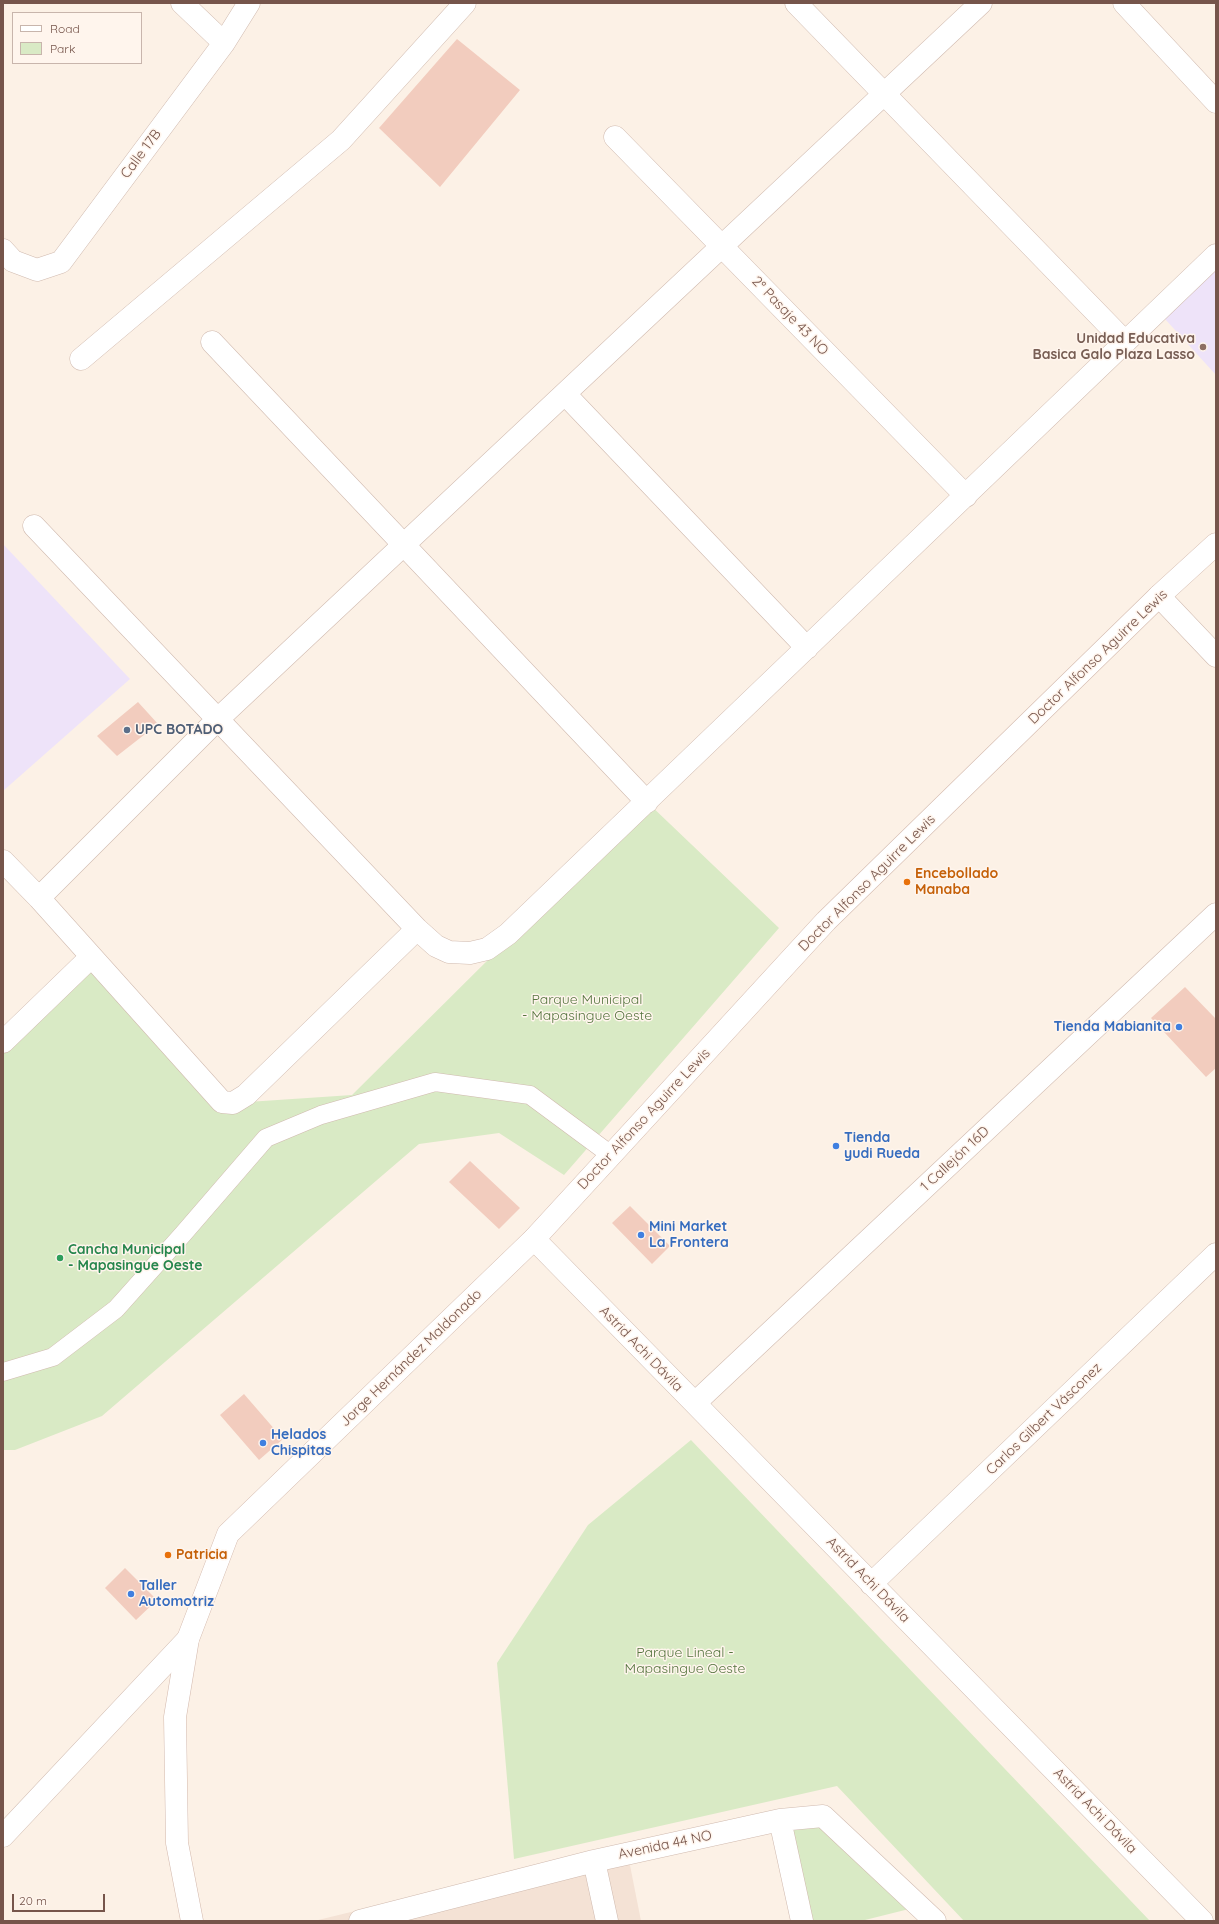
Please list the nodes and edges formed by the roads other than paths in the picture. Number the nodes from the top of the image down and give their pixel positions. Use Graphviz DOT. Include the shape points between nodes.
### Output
graph roads {
  1 [pos="182,3"];
  2 [pos="248,3"];
  3 [pos="465,3"];
  4 [pos="796,3"];
  5 [pos="981,3"];
  6 [pos="1124,3"];
  7 [pos="224,43"];
  8 [pos="884,94"];
  9 [pos="1216,102"];
  10 [pos="615,137"];
  11 [pos="722,246"];
  12 [pos="1216,255"];
  13 [pos="8,256"];
  14 [pos="212,342"];
  15 [pos="1125,342"];
  16 [pos="81,359"];
  17 [pos="565,394"];
  18 [pos="966,496"];
  19 [pos="34,526"];
  20 [pos="404,544"];
  21 [pos="1216,544"];
  22 [pos="1159,596"];
  23 [pos="807,648"];
  24 [pos="1216,656"];
  25 [pos="218,719"];
  26 [pos="647,802"];
  27 [pos="3,861"];
  28 [pos="39,898"];
  29 [pos="1216,914"];
  30 [pos="417,929"];
  31 [pos="91,957"];
  32 [pos="3,1042"];
  33 [pos="611,1155"];
  34 [pos="534,1239"];
  35 [pos="1216,1254"];
  36 [pos="3,1372"];
  37 [pos="695,1403"];
  38 [pos="872,1584"];
  39 [pos="188,1640"];
  40 [pos="780,1820"];
  41 [pos="3,1836"];
  42 [pos="594,1861"];
  43 [pos="192,1921"];
  44 [pos="360,1921"];
  45 [pos="607,1921"];
  46 [pos="802,1921"];
  47 [pos="935,1921"];
  48 [pos="1202,1921"];
  1 -- 7 [label="street"];
  2 -- 7 [label="street, Calle 17B"];
  3 -- 16 [label="street" via="341,140"];
  4 -- 8 [label="street"];
  5 -- 8 [label="street"];
  6 -- 9 [label="street"];
  7 -- 13 [label="street, Calle 17B" via="61,262 37,270"];
  8 -- 11 [label="street"];
  8 -- 15 [label="street"];
  10 -- 11 [label="street, 2° Pasaje 43 NO"];
  11 -- 17 [label="street"];
  11 -- 18 [label="street, 2° Pasaje 43 NO"];
  12 -- 15 [label="street"];
  14 -- 20 [label="street"];
  15 -- 18 [label="street"];
  17 -- 20 [label="street"];
  17 -- 23 [label="street"];
  18 -- 23 [label="street"];
  19 -- 25 [label="street"];
  20 -- 25 [label="street"];
  20 -- 26 [label="street"];
  21 -- 22 [label="street, Doctor Alfonso Aguirre Lewis"];
  22 -- 24 [label="street"];
  22 -- 33 [label="street, Doctor Alfonso Aguirre Lewis" via="826,921"];
  23 -- 26 [label="street"];
  25 -- 28 [label="street"];
  25 -- 30 [label="street"];
  26 -- 30 [label="street" via="508,934 488,949 470,954 449,952 436,946"];
  27 -- 28 [label="street"];
  28 -- 31 [label="street"];
  29 -- 37 [label="street, 1 Callejón 16D"];
  30 -- 31 [label="street" via="246,1095 233,1103 222,1102"];
  31 -- 32 [label="street"];
  33 -- 34 [label="street, Doctor Alfonso Aguirre Lewis"];
  33 -- 36 [label="lane" via="530,1095 435,1082 321,1115 266,1138 116,1308 53,1357"];
  34 -- 37 [label="street, Astrid Achi Dávila"];
  34 -- 39 [label="street, Jorge Hernández Maldonado" via="228,1534"];
  35 -- 38 [label="street, Carlos Gilbert Vásconez"];
  37 -- 38 [label="street, Astrid Achi Dávila"];
  38 -- 48 [label="street, Astrid Achi Dávila"];
  39 -- 41 [label="street"];
  39 -- 43 [label="street, Jorge Hernández Maldonado" via="175,1717 177,1843"];
  40 -- 42 [label="street, Avenida 44 NO"];
  40 -- 46 [label="street"];
  40 -- 47 [label="street, Avenida 44 NO" via="823,1816"];
  42 -- 44 [label="street, Avenida 44 NO"];
  42 -- 45 [label="street"];
}
